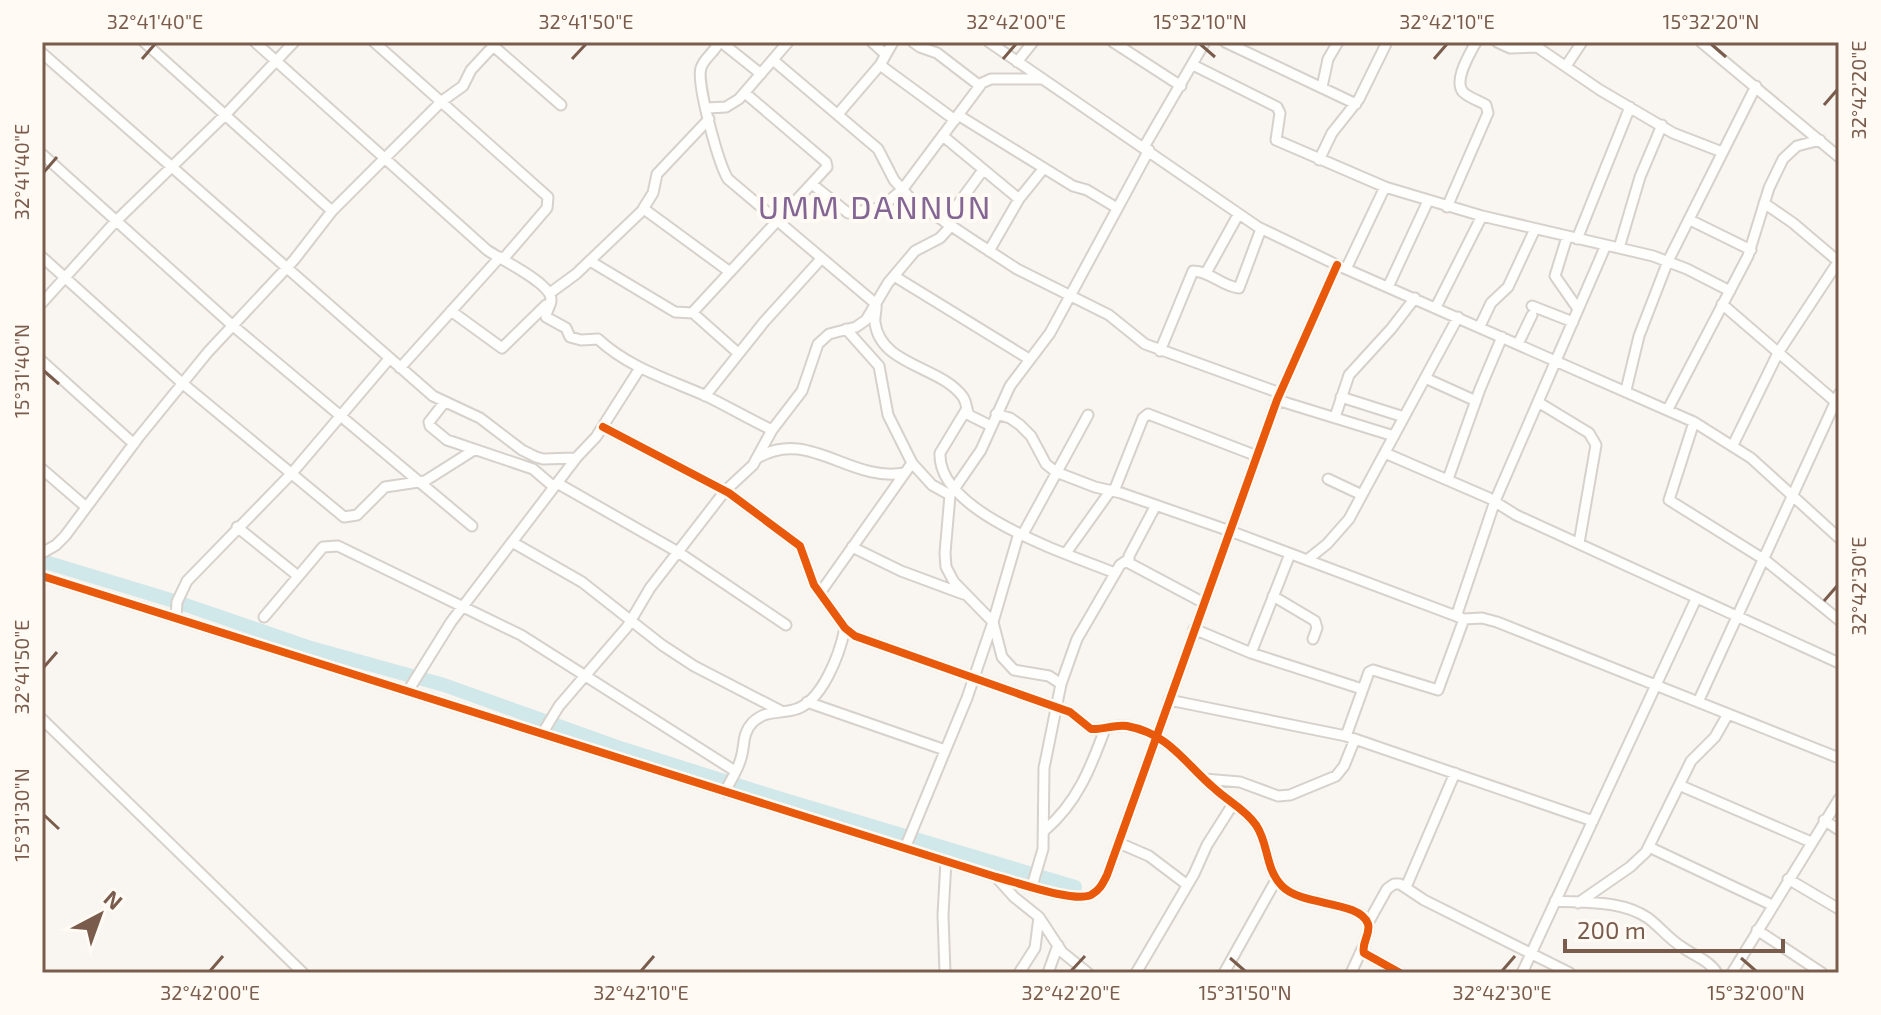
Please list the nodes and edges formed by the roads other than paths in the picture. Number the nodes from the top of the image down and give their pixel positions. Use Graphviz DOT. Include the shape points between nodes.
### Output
graph roads {
  1 [pos="144,42"];
  2 [pos="255,42"];
  3 [pos="294,42"];
  4 [pos="374,42"];
  5 [pos="720,42"];
  6 [pos="788,42"];
  7 [pos="872,42"];
  8 [pos="893,42"];
  9 [pos="913,42"];
  10 [pos="989,42"];
  11 [pos="1033,42"];
  12 [pos="1113,42"];
  13 [pos="1205,42"];
  14 [pos="1225,42"];
  15 [pos="1338,42"];
  16 [pos="1387,42"];
  17 [pos="1476,42"];
  18 [pos="1497,42"];
  19 [pos="1582,42"];
  20 [pos="1701,42"];
  21 [pos="493,43"];
  22 [pos="42,53"];
  23 [pos="885,54"];
  24 [pos="773,60"];
  25 [pos="277,61"];
  26 [pos="1017,62"];
  27 [pos="880,65"];
  28 [pos="1193,65"];
  29 [pos="1566,66"];
  30 [pos="761,74"];
  31 [pos="1042,79"];
  32 [pos="980,86"];
  33 [pos="1181,86"];
  34 [pos="1756,86"];
  35 [pos="1322,87"];
  36 [pos="745,93"];
  37 [pos="442,101"];
  38 [pos="1356,104"];
  39 [pos="561,105"];
  40 [pos="1630,107"];
  41 [pos="708,114"];
  42 [pos="838,114"];
  43 [pos="225,115"];
  44 [pos="956,117"];
  45 [pos="1662,125"];
  46 [pos="943,136"];
  47 [pos="1820,140"];
  48 [pos="1147,148"];
  49 [pos="1722,152"];
  50 [pos="42,154"];
  51 [pos="1839,157"];
  52 [pos="384,158"];
  53 [pos="1319,160"];
  54 [pos="170,167"];
  55 [pos="1044,168"];
  56 [pos="983,170"];
  57 [pos="812,184"];
  58 [pos="1385,187"];
  59 [pos="902,190"];
  60 [pos="1019,199"];
  61 [pos="1428,201"];
  62 [pos="1764,203"];
  63 [pos="1447,207"];
  64 [pos="1117,208"];
  65 [pos="643,209"];
  66 [pos="332,211"];
  67 [pos="1238,215"];
  68 [pos="1482,216"];
  69 [pos="1690,220"];
  70 [pos="776,221"];
  71 [pos="115,222"];
  72 [pos="948,224"];
  73 [pos="1261,229"];
  74 [pos="1535,229"];
  75 [pos="1572,238"];
  76 [pos="1606,245"];
  77 [pos="1619,248"];
  78 [pos="1751,250"];
  79 [pos="989,251"];
  80 [pos="42,257"];
  81 [pos="502,258"];
  82 [pos="821,259"];
  83 [pos="590,261"];
  84 [pos="1668,261"];
  85 [pos="1839,262"];
  86 [pos="1342,267"];
  87 [pos="285,268"];
  88 [pos="730,272"];
  89 [pos="1206,273"];
  90 [pos="894,276"];
  91 [pos="65,278"];
  92 [pos="1388,287"];
  93 [pos="1730,291"];
  94 [pos="1069,295"];
  95 [pos="550,297"];
  96 [pos="1415,298"];
  97 [pos="42,303"];
  98 [pos="876,304"];
  99 [pos="1722,304"];
  100 [pos="1436,307"];
  101 [pos="1578,309"];
  102 [pos="451,311"];
  103 [pos="692,313"];
  104 [pos="1458,317"];
  105 [pos="1573,322"];
  106 [pos="232,325"];
  107 [pos="1480,326"];
  108 [pos="846,329"];
  109 [pos="1502,337"];
  110 [pos="1518,344"];
  111 [pos="1160,351"];
  112 [pos="738,353"];
  113 [pos="1778,353"];
  114 [pos="389,359"];
  115 [pos="1029,359"];
  116 [pos="1556,360"];
  117 [pos="42,361"];
  118 [pos="400,368"];
  119 [pos="640,368"];
  120 [pos="1425,378"];
  121 [pos="182,383"];
  122 [pos="1626,390"];
  123 [pos="705,396"];
  124 [pos="1279,396"];
  125 [pos="1341,397"];
  126 [pos="1838,400"];
  127 [pos="1476,401"];
  128 [pos="1538,402"];
  129 [pos="444,403"];
  130 [pos="1668,409"];
  131 [pos="966,410"];
  132 [pos="996,414"];
  133 [pos="1088,415"];
  134 [pos="338,416"];
  135 [pos="1335,417"];
  136 [pos="1404,417"];
  137 [pos="1694,422"];
  138 [pos="991,426"];
  139 [pos="603,427"];
  140 [pos="772,430"];
  141 [pos="1394,436"];
  142 [pos="134,444"];
  143 [pos="1733,445"];
  144 [pos="474,450"];
  145 [pos="1385,453"];
  146 [pos="1257,456"];
  147 [pos="576,458"];
  148 [pos="756,459"];
  149 [pos="912,463"];
  150 [pos="42,469"];
  151 [pos="1056,472"];
  152 [pos="292,473"];
  153 [pos="904,473"];
  154 [pos="1328,479"];
  155 [pos="1448,479"];
  156 [pos="420,483"];
  157 [pos="556,485"];
  158 [pos="725,491"];
  159 [pos="1112,491"];
  160 [pos="951,492"];
  161 [pos="1362,495"];
  162 [pos="1791,497"];
  163 [pos="1495,501"];
  164 [pos="1156,505"];
  165 [pos="86,507"];
  166 [pos="472,526"];
  167 [pos="237,527"];
  168 [pos="1230,531"];
  169 [pos="1021,534"];
  170 [pos="1839,538"];
  171 [pos="512,542"];
  172 [pos="1579,543"];
  173 [pos="852,547"];
  174 [pos="678,552"];
  175 [pos="42,553"];
  176 [pos="1066,553"];
  177 [pos="1290,554"];
  178 [pos="1129,559"];
  179 [pos="1307,560"];
  180 [pos="1765,560"];
  181 [pos="1115,573"];
  182 [pos="42,576"];
  183 [pos="298,576"];
  184 [pos="820,593"];
  185 [pos="968,596"];
  186 [pos="1273,596"];
  187 [pos="1696,599"];
  188 [pos="1204,603"];
  189 [pos="463,606"];
  190 [pos="1461,616"];
  191 [pos="264,617"];
  192 [pos="1738,617"];
  193 [pos="176,618"];
  194 [pos="632,620"];
  195 [pos="1839,620"];
  196 [pos="993,622"];
  197 [pos="786,625"];
  198 [pos="845,628"];
  199 [pos="1194,629"];
  200 [pos="1313,639"];
  201 [pos="1251,653"];
  202 [pos="1839,663"];
  203 [pos="586,675"];
  204 [pos="974,678"];
  205 [pos="1061,684"];
  206 [pos="1655,685"];
  207 [pos="1362,689"];
  208 [pos="408,691"];
  209 [pos="1169,700"];
  210 [pos="807,702"];
  211 [pos="1698,702"];
  212 [pos="1057,708"];
  213 [pos="781,711"];
  214 [pos="1728,714"];
  215 [pos="42,719"];
  216 [pos="1105,729"];
  217 [pos="542,734"];
  218 [pos="1156,737"];
  219 [pos="1351,738"];
  220 [pos="945,750"];
  221 [pos="1839,758"];
  222 [pos="735,771"];
  223 [pos="1455,773"];
  224 [pos="1204,779"];
  225 [pos="1679,785"];
  226 [pos="725,792"];
  227 [pos="1839,799"];
  228 [pos="1233,804"];
  229 [pos="1824,820"];
  230 [pos="1593,821"];
  231 [pos="1045,830"];
  232 [pos="1839,830"];
  233 [pos="1811,842"];
  234 [pos="1119,843"];
  235 [pos="1649,847"];
  236 [pos="905,848"];
  237 [pos="946,861"];
  238 [pos="996,877"];
  239 [pos="1788,879"];
  240 [pos="1276,880"];
  241 [pos="1186,884"];
  242 [pos="1032,886"];
  243 [pos="1406,887"];
  244 [pos="1555,901"];
  245 [pos="1578,903"];
  246 [pos="1772,905"];
  247 [pos="1839,909"];
  248 [pos="1039,917"];
  249 [pos="1368,923"];
  250 [pos="1757,930"];
  251 [pos="1058,945"];
  252 [pos="1362,949"];
  253 [pos="1531,953"];
  254 [pos="303,973"];
  255 [pos="945,973"];
  256 [pos="1019,973"];
  257 [pos="1048,973"];
  258 [pos="1088,973"];
  259 [pos="1136,973"];
  260 [pos="1224,973"];
  261 [pos="1351,973"];
  262 [pos="1400,973"];
  263 [pos="1522,973"];
  264 [pos="1570,973"];
  265 [pos="1717,973"];
  266 [pos="1732,973"];
  267 [pos="1822,973"];
  1 -- 43 [label="street"];
  2 -- 25 [label="street"];
  3 -- 25 [label="street"];
  4 -- 37 [label="street"];
  5 -- 30 [label="street"];
  5 -- 41 [label="street" via="700,71"];
  6 -- 24 [label="street"];
  7 -- 23 [label="street"];
  8 -- 23 [label="street"];
  9 -- 32 [label="street"];
  10 -- 26 [label="street"];
  11 -- 26 [label="street"];
  12 -- 33 [label="street"];
  13 -- 28 [label="street"];
  14 -- 35 [label="street"];
  15 -- 35 [label="street"];
  16 -- 38 [label="street"];
  17 -- 63 [label="street" via="1460,86 1484,103 1488,113"];
  18 -- 29 [label="street" via="1513,49 1537,47"];
  19 -- 29 [label="street"];
  20 -- 34 [label="street"];
  21 -- 37 [label="street" via="463,86"];
  21 -- 39 [label="street"];
  22 -- 54 [label="street"];
  23 -- 27 [label="street"];
  24 -- 30 [label="street"];
  24 -- 42 [label="street"];
  25 -- 43 [label="street"];
  25 -- 52 [label="street"];
  26 -- 31 [label="street"];
  27 -- 42 [label="street"];
  27 -- 44 [label="street"];
  28 -- 33 [label="street"];
  28 -- 53 [label="street" via="1277,107 1276,140"];
  29 -- 40 [label="street"];
  30 -- 36 [label="street"];
  31 -- 32 [label="street" via="991,79"];
  31 -- 48 [label="street"];
  32 -- 44 [label="street"];
  33 -- 48 [label="street"];
  34 -- 47 [label="street"];
  34 -- 49 [label="street"];
  35 -- 38 [label="street"];
  36 -- 41 [label="street"];
  36 -- 57 [label="street" via="826,162"];
  37 -- 52 [label="street"];
  37 -- 81 [label="street" via="549,199 547,208"];
  38 -- 53 [label="street" via="1332,133"];
  40 -- 45 [label="street"];
  40 -- 75 [label="street"];
  41 -- 65 [label="street" via="657,174"];
  41 -- 70 [label="street" via="726,175"];
  42 -- 59 [label="street" via="878,149"];
  43 -- 54 [label="street"];
  43 -- 66 [label="street"];
  44 -- 46 [label="street"];
  44 -- 55 [label="street"];
  45 -- 49 [label="street"];
  45 -- 77 [label="street"];
  46 -- 56 [label="street"];
  46 -- 59 [label="street"];
  47 -- 51 [label="street"];
  47 -- 62 [label="street" via="1802,143 1787,154"];
  48 -- 64 [label="street"];
  48 -- 67 [label="street"];
  49 -- 69 [label="street"];
  50 -- 71 [label="street"];
  52 -- 66 [label="street"];
  52 -- 81 [label="street"];
  53 -- 58 [label="street"];
  54 -- 71 [label="street"];
  54 -- 87 [label="street"];
  55 -- 60 [label="street"];
  55 -- 64 [label="street"];
  56 -- 60 [label="street"];
  56 -- 72 [label="street"];
  57 -- 59 [label="street" via="851,213 880,208"];
  57 -- 70 [label="street"];
  58 -- 61 [label="street"];
  58 -- 86 [label="street"];
  59 -- 72 [label="street"];
  60 -- 79 [label="street"];
  61 -- 63 [label="street"];
  61 -- 92 [label="street"];
  62 -- 78 [label="street"];
  62 -- 85 [label="street"];
  63 -- 68 [label="street"];
  64 -- 94 [label="street"];
  65 -- 83 [label="street"];
  65 -- 88 [label="street"];
  66 -- 87 [label="street"];
  67 -- 73 [label="street"];
  67 -- 89 [label="street"];
  68 -- 74 [label="street"];
  68 -- 100 [label="street"];
  69 -- 78 [label="street"];
  69 -- 84 [label="street"];
  70 -- 82 [label="street"];
  70 -- 88 [label="street"];
  71 -- 91 [label="street"];
  71 -- 106 [label="street"];
  72 -- 79 [label="street"];
  72 -- 90 [label="street" via="940,238 915,251"];
  73 -- 86 [label="street"];
  73 -- 89 [label="street" via="1239,288"];
  74 -- 75 [label="street"];
  74 -- 107 [label="street" via="1508,287 1491,303"];
  75 -- 76 [label="street"];
  75 -- 101 [label="street" via="1555,276"];
  76 -- 77 [label="street"];
  76 -- 101 [label="street"];
  77 -- 84 [label="street"];
  78 -- 93 [label="street"];
  79 -- 94 [label="street"];
  80 -- 91 [label="street"];
  81 -- 95 [label="street"];
  81 -- 102 [label="street"];
  82 -- 98 [label="street"];
  82 -- 112 [label="street"];
  83 -- 95 [label="street"];
  83 -- 103 [label="street" via="675,312"];
  84 -- 93 [label="street"];
  84 -- 122 [label="street" via="1639,336"];
  85 -- 113 [label="street"];
  86 -- 92 [label="street"];
  86 -- 124 [label="street"];
  87 -- 106 [label="street"];
  87 -- 114 [label="street"];
  88 -- 103 [label="street"];
  89 -- 111 [label="street" via="1193,271"];
  90 -- 98 [label="street"];
  90 -- 115 [label="street"];
  91 -- 97 [label="street"];
  91 -- 121 [label="street"];
  92 -- 96 [label="street"];
  93 -- 99 [label="street"];
  94 -- 111 [label="street"];
  94 -- 115 [label="street" via="1050,333"];
  95 -- 102 [label="street" via="502,348"];
  95 -- 119 [label="street" via="546,317 566,328 570,337 598,339"];
  96 -- 100 [label="street"];
  96 -- 125 [label="street" via="1354,367"];
  98 -- 108 [label="street" via="866,320"];
  98 -- 131 [label="street" via="876,326 888,348 951,386 964,399"];
  99 -- 113 [label="street"];
  99 -- 130 [label="street"];
  100 -- 104 [label="street"];
  101 -- 105 [label="street"];
  102 -- 118 [label="street"];
  103 -- 112 [label="street"];
  104 -- 107 [label="street"];
  104 -- 120 [label="street"];
  105 -- 110 [label="street" via="1532,310"];
  105 -- 116 [label="street"];
  106 -- 121 [label="street"];
  106 -- 134 [label="street"];
  107 -- 109 [label="street"];
  108 -- 140 [label="street" via="818,344 802,391"];
  108 -- 149 [label="street" via="879,366 888,415"];
  109 -- 110 [label="street"];
  109 -- 127 [label="street"];
  110 -- 116 [label="street"];
  111 -- 124 [label="street"];
  112 -- 123 [label="street"];
  113 -- 126 [label="street"];
  113 -- 143 [label="street"];
  114 -- 118 [label="street"];
  114 -- 134 [label="street"];
  115 -- 132 [label="street"];
  116 -- 122 [label="street"];
  116 -- 128 [label="street"];
  117 -- 142 [label="street"];
  118 -- 129 [label="street"];
  119 -- 123 [label="street"];
  119 -- 139 [label="street"];
  120 -- 127 [label="street"];
  120 -- 136 [label="street"];
  121 -- 142 [label="street"];
  121 -- 152 [label="street"];
  122 -- 130 [label="street"];
  123 -- 140 [label="street"];
  124 -- 135 [label="street"];
  124 -- 146 [label="street"];
  125 -- 135 [label="street"];
  125 -- 136 [label="street"];
  126 -- 162 [label="street"];
  127 -- 155 [label="street"];
  128 -- 163 [label="street"];
  128 -- 172 [label="street" via="1595,441"];
  129 -- 144 [label="street" via="429,419 430,426 447,440"];
  129 -- 147 [label="street" via="480,418 536,457"];
  130 -- 137 [label="street"];
  131 -- 138 [label="street"];
  131 -- 160 [label="street" via="940,453"];
  132 -- 138 [label="street"];
  132 -- 151 [label="street" via="1020,425"];
  133 -- 151 [label="street"];
  134 -- 152 [label="street"];
  134 -- 156 [label="street"];
  135 -- 141 [label="street"];
  136 -- 141 [label="street"];
  137 -- 143 [label="street"];
  137 -- 180 [label="street" via="1669,500"];
  138 -- 160 [label="street" via="976,460"];
  139 -- 147 [label="street"];
  139 -- 158 [label="street"];
  140 -- 148 [label="street"];
  141 -- 145 [label="street"];
  142 -- 165 [label="street"];
  143 -- 162 [label="street"];
  144 -- 156 [label="street"];
  144 -- 157 [label="street" via="533,469"];
  145 -- 155 [label="street"];
  145 -- 161 [label="street"];
  146 -- 159 [label="street" via="1146,414"];
  146 -- 168 [label="street"];
  147 -- 157 [label="street"];
  148 -- 153 [label="street" via="793,447 870,472"];
  148 -- 158 [label="street"];
  149 -- 153 [label="street"];
  149 -- 160 [label="street" via="932,485"];
  150 -- 165 [label="street"];
  151 -- 159 [label="street"];
  151 -- 169 [label="street"];
  152 -- 156 [label="street" via="348,518 385,487"];
  152 -- 167 [label="street"];
  153 -- 173 [label="street"];
  154 -- 161 [label="street"];
  155 -- 163 [label="street"];
  156 -- 166 [label="street"];
  157 -- 171 [label="street"];
  157 -- 174 [label="street"];
  158 -- 174 [label="street"];
  158 -- 184 [label="street" via="800,546"];
  159 -- 164 [label="street"];
  159 -- 176 [label="street"];
  160 -- 169 [label="street"];
  160 -- 185 [label="street" via="946,567"];
  161 -- 179 [label="street" via="1342,528"];
  162 -- 170 [label="street"];
  162 -- 180 [label="street"];
  163 -- 172 [label="street"];
  163 -- 190 [label="street"];
  164 -- 168 [label="street"];
  164 -- 178 [label="street"];
  165 -- 175 [label="street" via="56,545"];
  167 -- 183 [label="street"];
  167 -- 193 [label="street" via="187,581"];
  168 -- 177 [label="street"];
  168 -- 188 [label="street"];
  169 -- 176 [label="street"];
  169 -- 196 [label="street"];
  171 -- 189 [label="street"];
  171 -- 194 [label="street"];
  172 -- 187 [label="street"];
  173 -- 184 [label="street"];
  173 -- 185 [label="street"];
  174 -- 194 [label="street"];
  174 -- 197 [label="street"];
  176 -- 181 [label="street"];
  177 -- 179 [label="street"];
  177 -- 186 [label="street"];
  178 -- 181 [label="street"];
  178 -- 188 [label="street"];
  179 -- 190 [label="street"];
  180 -- 192 [label="street"];
  180 -- 195 [label="street"];
  181 -- 205 [label="street" via="1077,639"];
  182 -- 193 [label="street"];
  183 -- 189 [label="street" via="323,547 334,544"];
  183 -- 191 [label="street"];
  184 -- 198 [label="street"];
  185 -- 196 [label="street"];
  186 -- 200 [label="street" via="1315,621"];
  186 -- 201 [label="street"];
  187 -- 192 [label="street"];
  187 -- 206 [label="street"];
  188 -- 199 [label="street"];
  189 -- 203 [label="street"];
  189 -- 208 [label="street"];
  190 -- 206 [label="street" via="1497,622"];
  190 -- 207 [label="street" via="1438,690 1373,670"];
  192 -- 202 [label="street"];
  192 -- 211 [label="street"];
  193 -- 208 [label="street"];
  194 -- 203 [label="street"];
  194 -- 213 [label="street" via="694,666"];
  196 -- 204 [label="street"];
  196 -- 205 [label="street" via="1008,666"];
  198 -- 204 [label="street" via="859,638"];
  198 -- 210 [label="street" via="832,670"];
  199 -- 201 [label="street"];
  199 -- 209 [label="street"];
  201 -- 207 [label="street"];
  203 -- 217 [label="street"];
  203 -- 222 [label="street"];
  204 -- 212 [label="street"];
  204 -- 220 [label="street"];
  205 -- 212 [label="street"];
  206 -- 211 [label="street"];
  206 -- 230 [label="street"];
  207 -- 219 [label="street"];
  208 -- 217 [label="street"];
  209 -- 218 [label="street"];
  209 -- 219 [label="street"];
  210 -- 213 [label="street"];
  210 -- 220 [label="street"];
  211 -- 214 [label="street"];
  212 -- 216 [label="street" via="1073,713 1088,728"];
  212 -- 231 [label="street" via="1044,768"];
  213 -- 222 [label="street" via="765,714 749,726"];
  214 -- 221 [label="street"];
  214 -- 225 [label="street"];
  215 -- 254 [label="street"];
  216 -- 218 [label="street" via="1126,726"];
  216 -- 231 [label="street" via="1078,793"];
  217 -- 226 [label="street"];
  218 -- 224 [label="street" via="1185,757"];
  218 -- 234 [label="street"];
  219 -- 223 [label="street"];
  219 -- 224 [label="street" via="1336,776 1290,795"];
  220 -- 236 [label="street"];
  222 -- 226 [label="street"];
  223 -- 230 [label="street"];
  223 -- 243 [label="street"];
  224 -- 228 [label="street"];
  225 -- 233 [label="street"];
  225 -- 235 [label="street"];
  226 -- 236 [label="street"];
  227 -- 229 [label="street"];
  228 -- 240 [label="street" via="1259,831"];
  228 -- 241 [label="street"];
  229 -- 232 [label="street"];
  229 -- 233 [label="street"];
  230 -- 244 [label="street"];
  231 -- 242 [label="street"];
  233 -- 239 [label="street"];
  234 -- 241 [label="street" via="1149,856"];
  234 -- 242 [label="street" via="1101,886 1087,897"];
  235 -- 245 [label="street"];
  235 -- 246 [label="street"];
  236 -- 237 [label="street"];
  237 -- 238 [label="street"];
  237 -- 255 [label="street"];
  238 -- 242 [label="street"];
  238 -- 248 [label="street"];
  239 -- 246 [label="street"];
  239 -- 247 [label="street"];
  240 -- 249 [label="street" via="1291,894 1341,905"];
  240 -- 260 [label="street"];
  241 -- 259 [label="street"];
  243 -- 249 [label="street" via="1389,888"];
  243 -- 253 [label="street"];
  244 -- 245 [label="street"];
  244 -- 253 [label="street"];
  245 -- 265 [label="street" via="1641,914"];
  246 -- 250 [label="street"];
  248 -- 251 [label="street"];
  248 -- 256 [label="street" via="1035,948"];
  249 -- 252 [label="street"];
  250 -- 266 [label="street"];
  250 -- 267 [label="street"];
  251 -- 257 [label="street"];
  251 -- 258 [label="street"];
  252 -- 261 [label="street"];
  252 -- 262 [label="street"];
  253 -- 263 [label="street"];
  253 -- 264 [label="street"];
}
